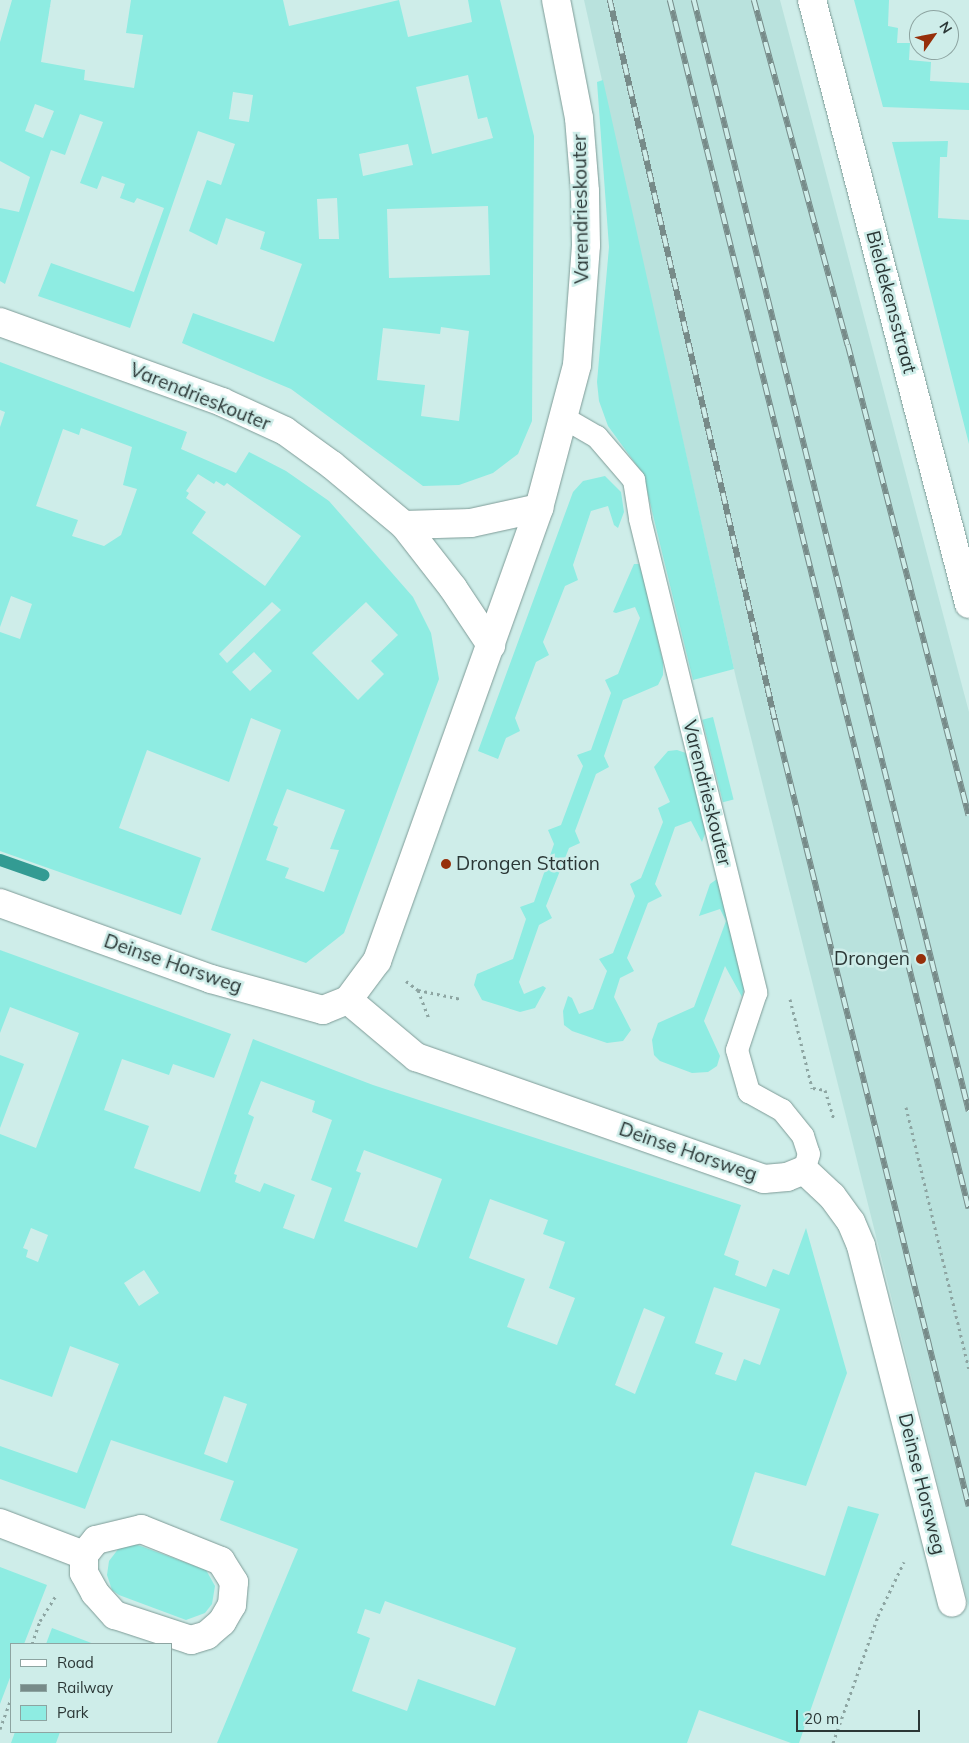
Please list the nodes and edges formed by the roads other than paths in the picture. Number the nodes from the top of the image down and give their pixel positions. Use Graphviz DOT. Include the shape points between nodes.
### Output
graph roads {
  1 [pos="556,0"];
  2 [pos="812,0"];
  3 [pos="0,322"];
  4 [pos="564,418"];
  5 [pos="539,508"];
  6 [pos="404,524"];
  7 [pos="969,604"];
  8 [pos="491,645"];
  9 [pos="0,903"];
  10 [pos="348,1000"];
  11 [pos="804,1170"];
  12 [pos="0,1523"];
  13 [pos="84,1564"];
  14 [pos="952,1602"];
  1 -- 4 [label="street, Varendrieskouter" via="579,118 585,191 586,246 577,365"];
  2 -- 7 [label="street, Bieldekensstraat"];
  3 -- 6 [label="street, Varendrieskouter" via="222,402 285,431"];
  4 -- 5 [label="street, Varendrieskouter"];
  4 -- 11 [label="lane, Varendrieskouter" via="597,437 634,480 642,528 756,993 737,1050 749,1092 782,1110 803,1136 808,1154"];
  5 -- 6 [label="street" via="471,522"];
  5 -- 8 [label="street, Varendrieskouter"];
  6 -- 8 [label="street, Varendrieskouter"];
  8 -- 10 [label="street, Varendrieskouter" via="377,961"];
  9 -- 10 [label="street, Deinse Horsweg" via="211,979 323,1010"];
  10 -- 11 [label="street, Deinse Horsweg" via="416,1057 764,1179 787,1177"];
  11 -- 14 [label="street, Deinse Horsweg" via="832,1196 851,1222 861,1246"];
  12 -- 13 [label="street"];
  13 -- 13 [label="street" via="95,1594 114,1615 191,1640 208,1635 222,1622 232,1604 234,1582 222,1561 140,1529 96,1540"];
}
